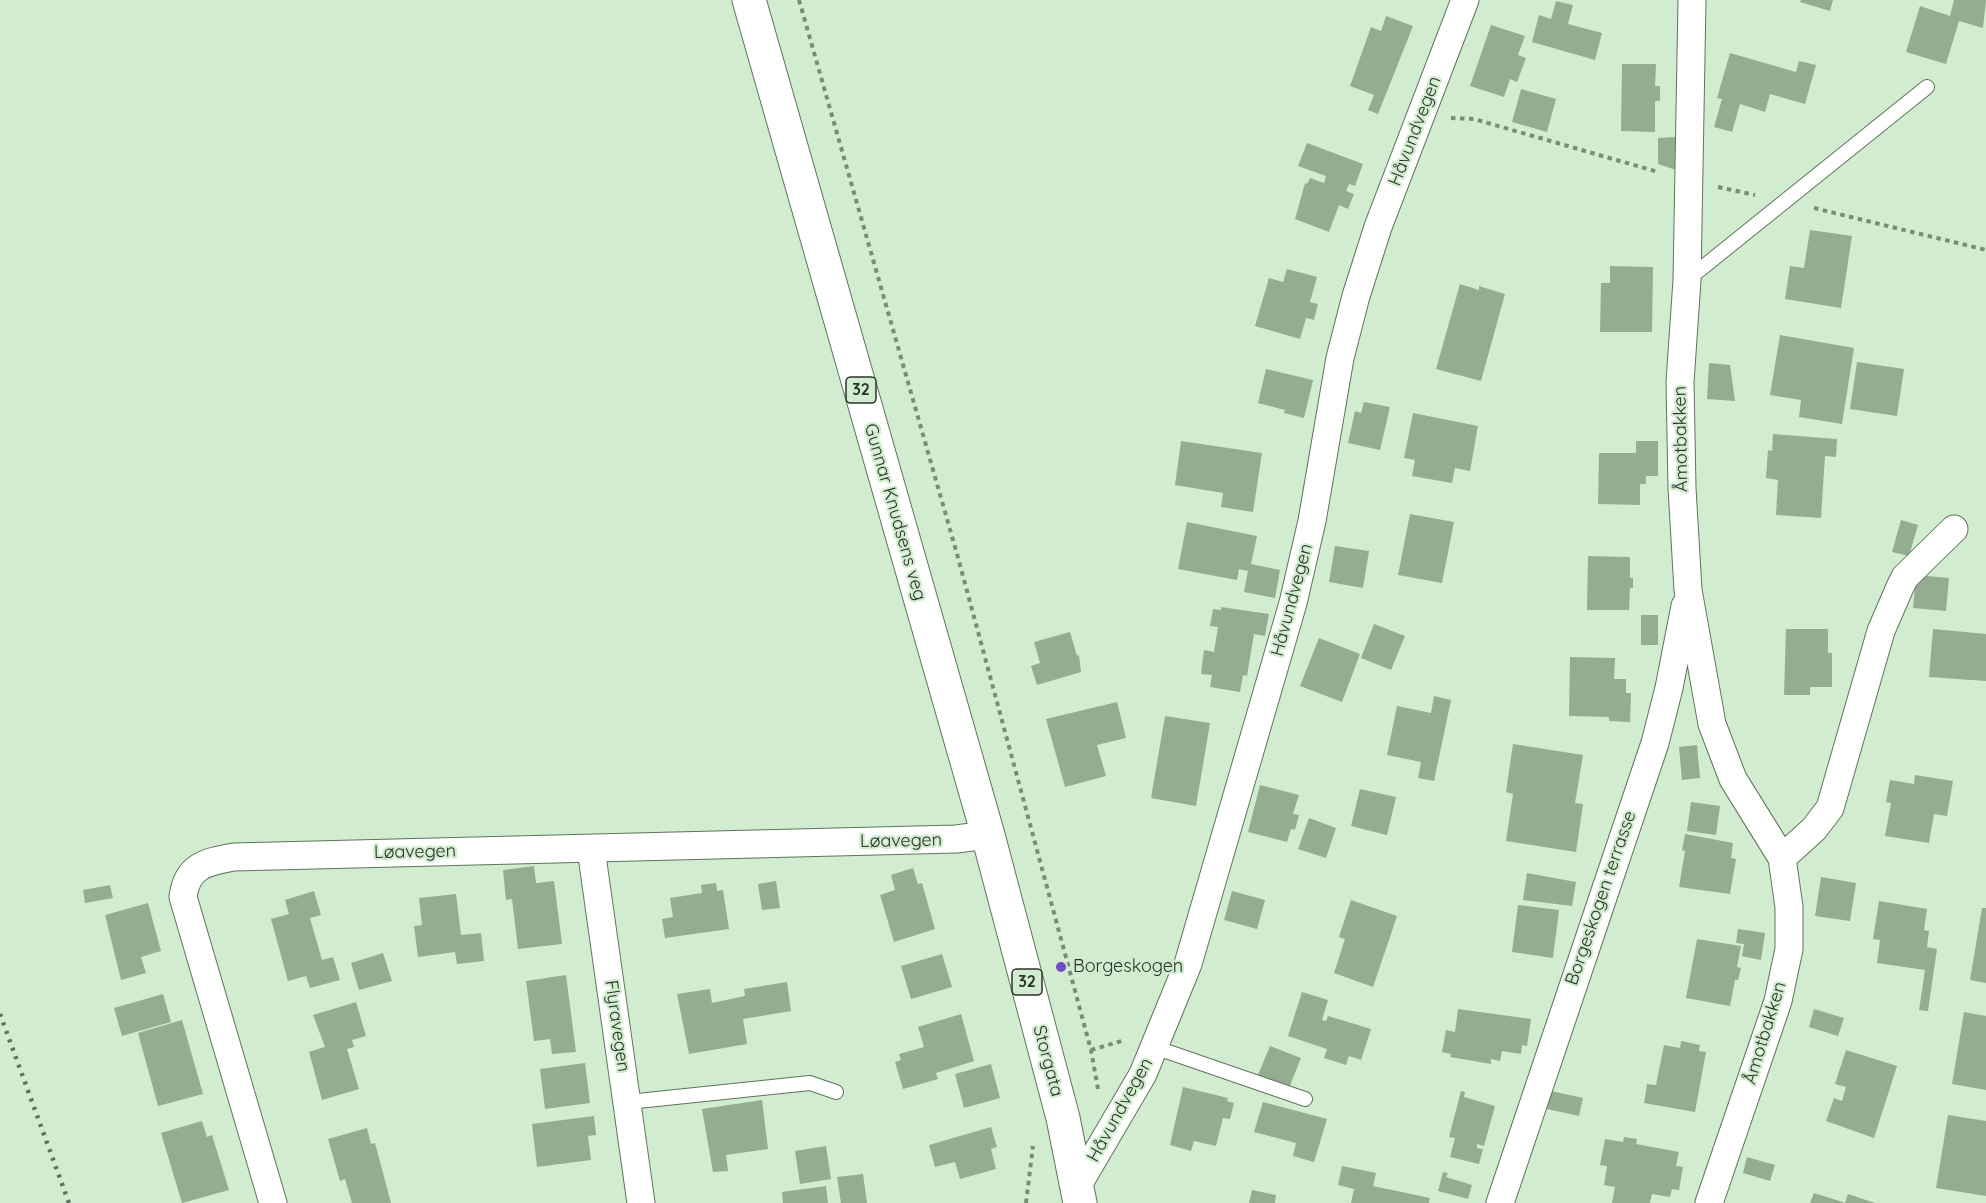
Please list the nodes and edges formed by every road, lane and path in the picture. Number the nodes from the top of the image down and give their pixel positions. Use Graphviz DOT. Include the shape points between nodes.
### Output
graph roads {
  1 [pos="749,0"];
  2 [pos="798,0"];
  3 [pos="1465,0"];
  4 [pos="1692,0"];
  5 [pos="1927,87"];
  6 [pos="1687,280"];
  7 [pos="1954,529"];
  8 [pos="1688,590"];
  9 [pos="972,781"];
  10 [pos="988,835"];
  11 [pos="591,849"];
  12 [pos="1782,858"];
  13 [pos="1154,1047"];
  14 [pos="836,1092"];
  15 [pos="1098,1092"];
  16 [pos="1305,1099"];
  17 [pos="628,1102"];
  18 [pos="1035,1140"];
  19 [pos="1079,1194"];
  20 [pos="273,1203"];
  21 [pos="641,1203"];
  22 [pos="1026,1203"];
  23 [pos="1500,1203"];
  24 [pos="1709,1203"];
  1 -- 9 [label="main road, Gunnar Knudsens veg / 32"];
  2 -- 15 [label="path" via="957,554 1088,1038"];
  3 -- 13 [label="street, Håvundvegen" via="1378,226 1356,296 1340,358 1312,521 1293,603 1188,964"];
  4 -- 6 [label="street, Åmotbakken"];
  5 -- 6 [label="lane"];
  6 -- 8 [label="street, Åmotbakken" via="1680,382"];
  7 -- 12 [label="street" via="1905,577 1881,631 1830,808 1814,830"];
  8 -- 12 [label="street, Åmotbakken" via="1712,724 1733,779"];
  8 -- 23 [label="street, Borgeskogen terrasse" via="1654,743"];
  9 -- 10 [label="main road, Storgata / 32"];
  10 -- 11 [label="street, Løavegen"];
  10 -- 19 [label="main road, Storgata / 32" via="1063,1118"];
  11 -- 17 [label="street, Flyravegen"];
  11 -- 20 [label="street, Løavegen" via="234,856 202,863 185,882 183,897"];
  12 -- 24 [label="street, Åmotbakken" via="1790,907 1789,949 1767,1034"];
  13 -- 16 [label="lane"];
  13 -- 19 [label="street, Håvundvegen"];
  14 -- 17 [label="lane" via="810,1083"];
  17 -- 21 [label="street, Flyravegen"];
  18 -- 22 [label="path"];
}
